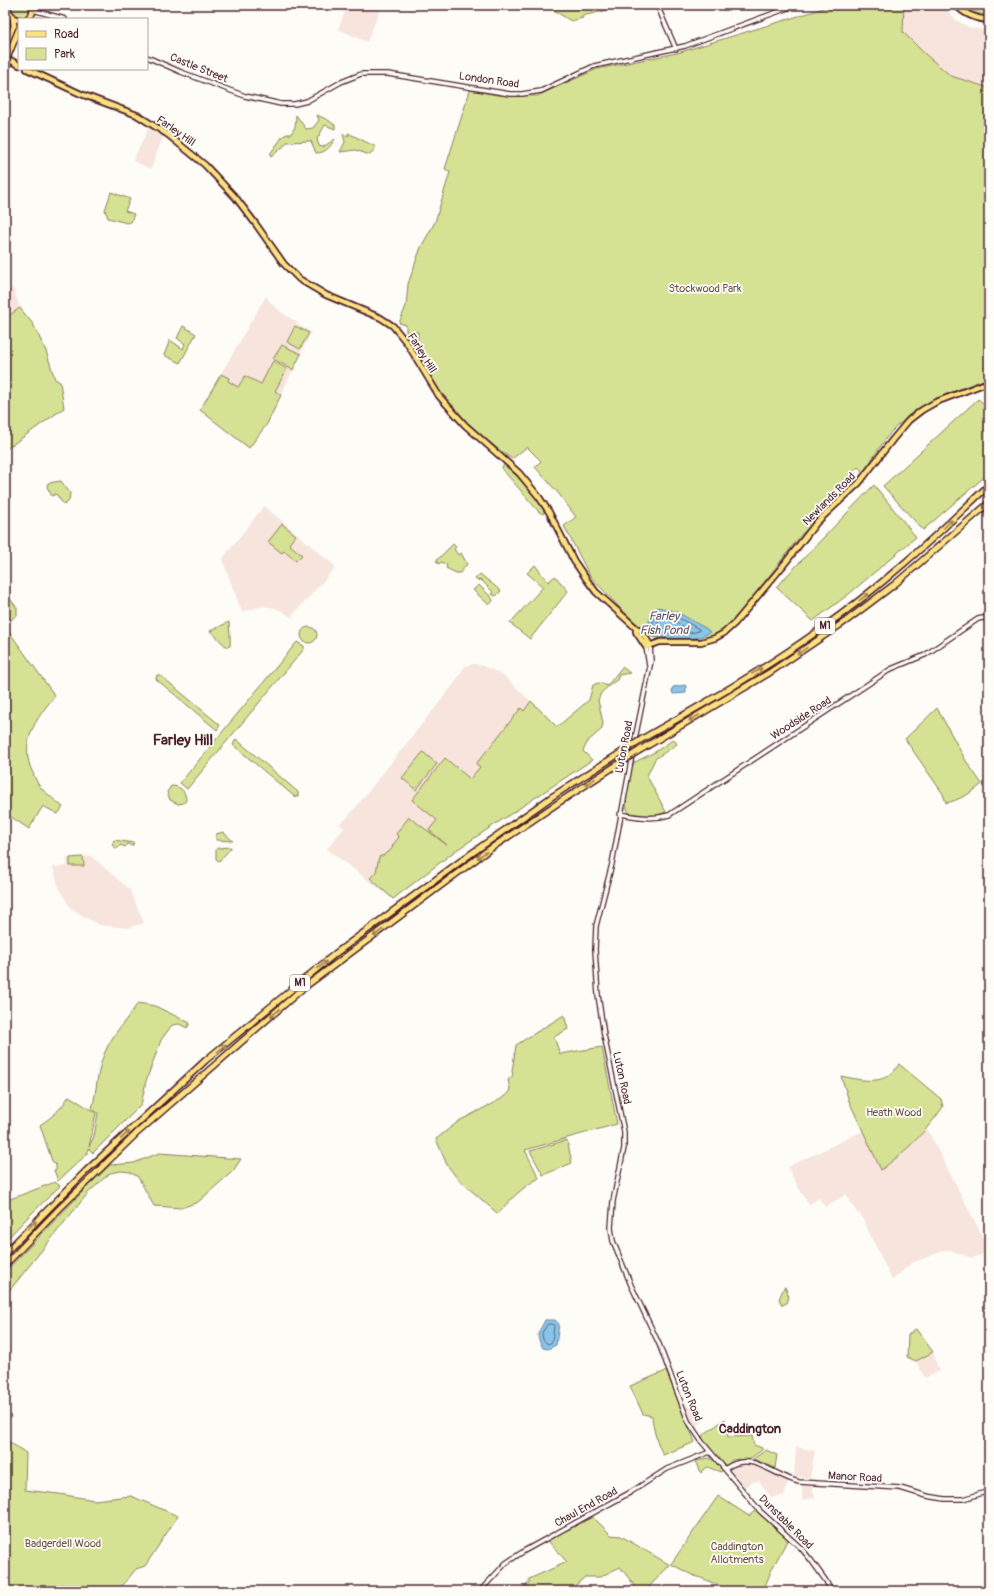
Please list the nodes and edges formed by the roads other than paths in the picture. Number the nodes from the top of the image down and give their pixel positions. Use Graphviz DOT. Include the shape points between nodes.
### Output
graph roads {
  1 [pos="5,5"];
  2 [pos="657,5"];
  3 [pos="796,5"];
  4 [pos="956,5"];
  5 [pos="33,7"];
  6 [pos="13,18"];
  7 [pos="28,18"];
  8 [pos="62,18"];
  9 [pos="18,20"];
  10 [pos="989,20"];
  11 [pos="18,32"];
  12 [pos="5,48"];
  13 [pos="676,49"];
  14 [pos="148,57"];
  15 [pos="7,60"];
  16 [pos="18,65"];
  17 [pos="5,70"];
  18 [pos="29,70"];
  19 [pos="244,96"];
  20 [pos="989,382"];
  21 [pos="989,485"];
  22 [pos="989,499"];
  23 [pos="989,503"];
  24 [pos="942,542"];
  25 [pos="989,618"];
  26 [pos="636,628"];
  27 [pos="646,636"];
  28 [pos="660,642"];
  29 [pos="648,646"];
  30 [pos="620,814"];
  31 [pos="5,1253"];
  32 [pos="5,1265"];
  33 [pos="710,1452"];
  34 [pos="725,1469"];
  35 [pos="989,1491"];
  36 [pos="480,1591"];
  37 [pos="831,1591"];
  1 -- 6 [label="highway"];
  2 -- 13 [label="street"];
  3 -- 13 [label="street, London Road"];
  4 -- 10 [label="main road" via="968,15"];
  5 -- 7 [label="highway"];
  5 -- 8 [label="street"];
  6 -- 9 [label="highway"];
  6 -- 12 [label="highway" via="14,26"];
  11 -- 15 [label="highway, bridge"];
  13 -- 19 [label="street, London Road" via="600,64 541,91 522,94 375,74 354,76 314,98 296,104 281,104"];
  14 -- 19 [label="street, Castle Street"];
  15 -- 16 [label="main road"];
  15 -- 17 [label="main road"];
  18 -- 26 [label="main road, Farley Hill" via="81,94 137,115 167,134 205,165 247,212 284,264 299,279 326,295 381,318 393,326 407,343 439,396 465,425 519,473 539,497 574,561 596,592"];
  20 -- 28 [label="main road, Newlands Road" via="936,402 909,420 859,483 817,522 724,634 701,642"];
  31 -- 21 [label="highway, M1, one-way, bridge" via="86,1171 206,1060 336,953 553,796 819,631 902,565"];
  22 -- 24 [label="highway, M1"];
  23 -- 24 [label="highway"];
  24 -- 32 [label="highway, M1, one-way, bridge" via="895,584 846,621 769,673 622,761 558,803 487,852 302,989 137,1133"];
  25 -- 30 [label="street, Woodside Road" via="978,620 925,655 892,669 669,815 646,818"];
  26 -- 27 [label="main road, Farley Hill"];
  26 -- 29 [label="main road, Farley Hill" via="636,632"];
  27 -- 28 [label="main road"];
  27 -- 29 [label="main road, Farley Hill"];
  28 -- 29 [label="main road, Newlands Road"];
  29 -- 30 [label="street, Luton Road" via="649,667"];
  30 -- 33 [label="street, Luton Road" via="612,864 596,926 595,950 604,1035 624,1132 624,1148 613,1201 612,1228 616,1247 631,1285 659,1344 684,1410 694,1431"];
  33 -- 34 [label="street, Luton Road"];
  33 -- 36 [label="street, Chaul End Road" via="667,1470 524,1551 506,1563"];
  34 -- 35 [label="street, Manor Road" via="736,1462 750,1461 799,1482 900,1488 939,1499 964,1499"];
  34 -- 37 [label="street, Dunstable Road" via="760,1510 801,1548 819,1570"];
}
